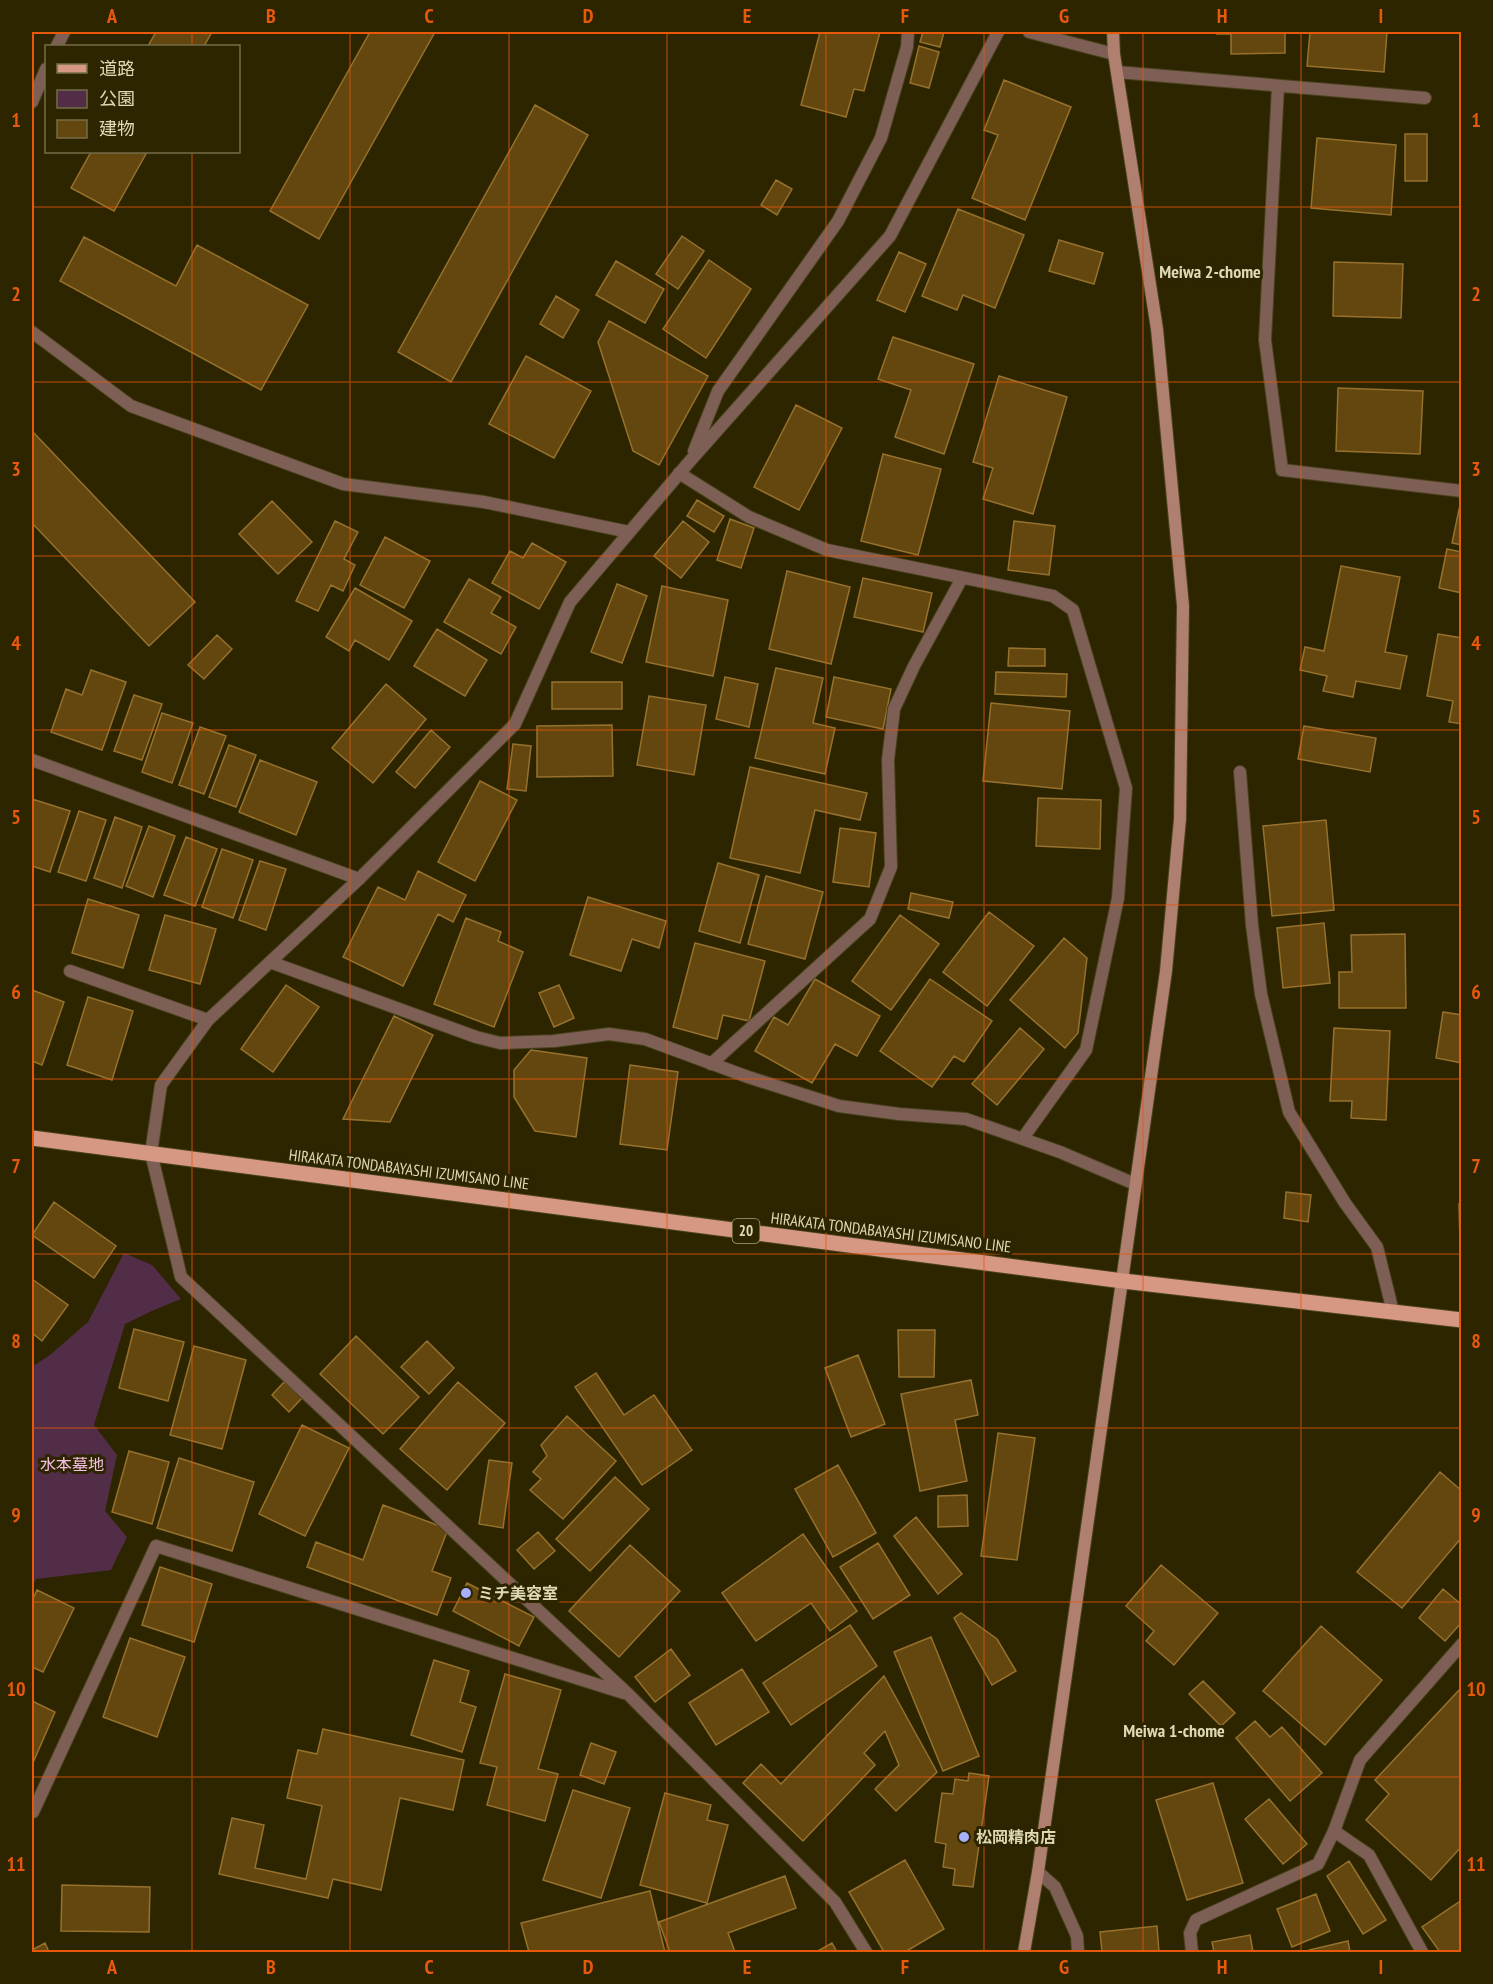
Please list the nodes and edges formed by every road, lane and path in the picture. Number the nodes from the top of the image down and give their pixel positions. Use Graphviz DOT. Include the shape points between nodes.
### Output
graph roads {
  1 [pos="908,32"];
  2 [pos="998,32"];
  3 [pos="1029,32"];
  4 [pos="1113,32"];
  5 [pos="1114,54"];
  6 [pos="45,71"];
  7 [pos="1117,72"];
  8 [pos="1278,86"];
  9 [pos="1425,98"];
  10 [pos="32,102"];
  11 [pos="32,332"];
  12 [pos="690,461"];
  13 [pos="679,473"];
  14 [pos="1461,491"];
  15 [pos="629,532"];
  16 [pos="962,578"];
  17 [pos="32,760"];
  18 [pos="1240,772"];
  19 [pos="359,879"];
  20 [pos="270,962"];
  21 [pos="70,971"];
  22 [pos="208,1020"];
  23 [pos="711,1064"];
  24 [pos="32,1138"];
  25 [pos="1023,1138"];
  26 [pos="151,1153"];
  27 [pos="1135,1184"];
  28 [pos="1123,1281"];
  29 [pos="1393,1312"];
  30 [pos="1461,1320"];
  31 [pos="1461,1644"];
  32 [pos="628,1694"];
  33 [pos="33,1812"];
  34 [pos="1334,1830"];
  35 [pos="1038,1872"];
  36 [pos="866,1953"];
  37 [pos="1024,1953"];
  38 [pos="1078,1953"];
  39 [pos="1192,1953"];
  40 [pos="1422,1953"];
  1 -- 12 [label="street" via="881,138 838,221 718,391"];
  2 -- 12 [label="street" via="890,236"];
  3 -- 5 [label="street"];
  4 -- 5 [label="street"];
  5 -- 7 [label="street"];
  6 -- 10 [label="street"];
  7 -- 8 [label="street"];
  7 -- 27 [label="street" via="1157,329 1183,606 1180,819 1166,971"];
  8 -- 9 [label="street"];
  8 -- 14 [label="street" via="1264,340 1282,470"];
  11 -- 15 [label="street" via="131,406 343,484 484,502"];
  12 -- 13 [label="street"];
  13 -- 15 [label="street"];
  13 -- 16 [label="street" via="749,517 827,550"];
  15 -- 19 [label="street" via="570,602 515,724"];
  16 -- 23 [label="street" via="894,709 888,760 891,867 870,919"];
  16 -- 25 [label="street" via="1053,596 1073,610 1126,788 1118,898 1086,1050"];
  17 -- 19 [label="street"];
  18 -- 29 [label="street" via="1252,925 1262,994 1289,1112 1377,1247"];
  19 -- 20 [label="street"];
  20 -- 22 [label="street"];
  20 -- 23 [label="street" via="500,1043 609,1034 645,1039"];
  21 -- 22 [label="street"];
  22 -- 26 [label="street" via="161,1085"];
  23 -- 25 [label="street" via="839,1106 966,1119"];
  24 -- 26 [label="main road, HIRAKATA TONDABAYASHI IZUMISANO LINE / 20"];
  25 -- 27 [label="street"];
  26 -- 28 [label="main road, HIRAKATA TONDABAYASHI IZUMISANO LINE / 20"];
  26 -- 32 [label="street" via="182,1277"];
  27 -- 28 [label="street"];
  28 -- 29 [label="main road, HIRAKATA TONDABAYASHI IZUMISANO LINE / 20"];
  28 -- 35 [label="street"];
  29 -- 30 [label="main road, HIRAKATA TONDABAYASHI IZUMISANO LINE / 20"];
  31 -- 34 [label="street" via="1360,1760"];
  32 -- 33 [label="street" via="156,1546"];
  32 -- 36 [label="street" via="834,1902"];
  34 -- 39 [label="street" via="1318,1864 1196,1920 1190,1933"];
  34 -- 40 [label="street" via="1369,1855"];
  35 -- 37 [label="street"];
  35 -- 38 [label="street" via="1055,1887 1077,1936"];
}
